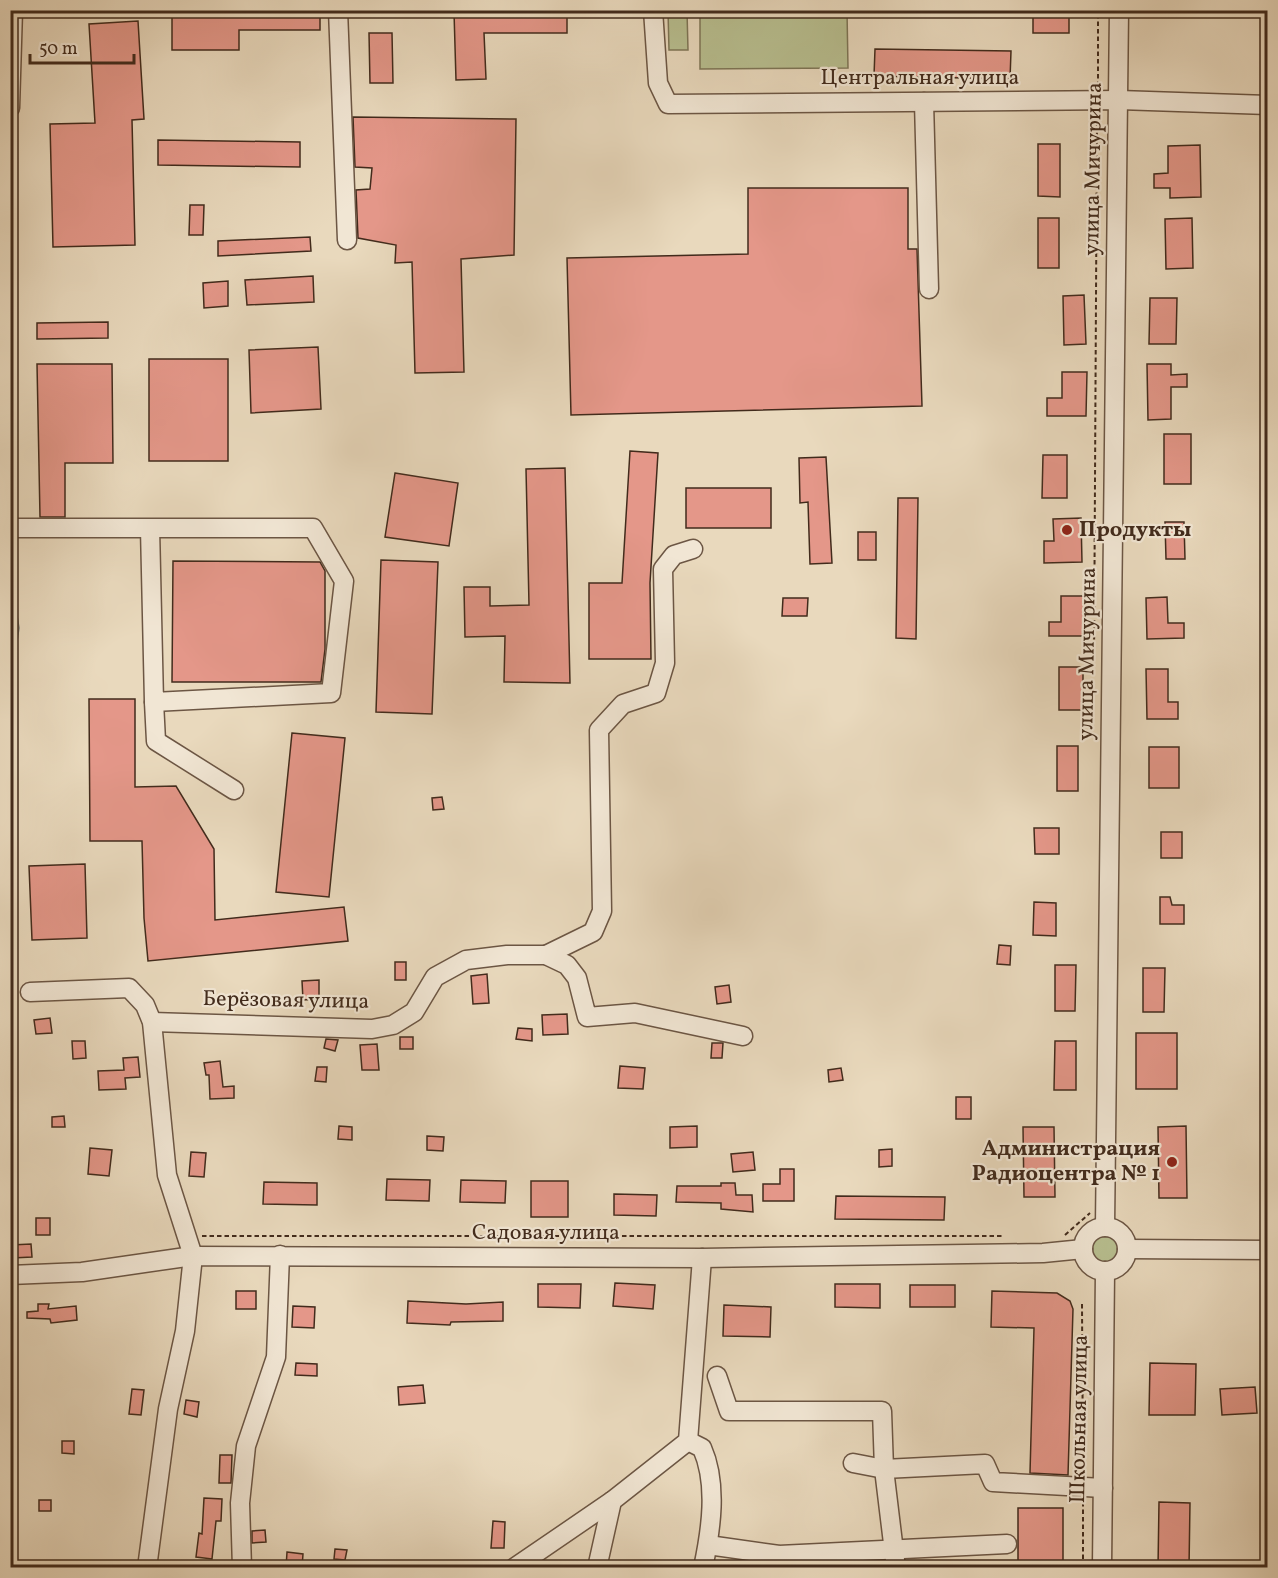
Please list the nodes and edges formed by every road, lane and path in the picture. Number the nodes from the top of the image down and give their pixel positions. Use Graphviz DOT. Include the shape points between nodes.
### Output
graph roads {
  1 [pos="13,10"];
  2 [pos="338,10"];
  3 [pos="653,10"];
  4 [pos="1098,10"];
  5 [pos="1119,10"];
  6 [pos="1098,100"];
  7 [pos="1119,100"];
  8 [pos="924,102"];
  9 [pos="1268,105"];
  10 [pos="10,108"];
  11 [pos="347,240"];
  12 [pos="928,289"];
  13 [pos="10,528"];
  14 [pos="150,528"];
  15 [pos="693,549"];
  16 [pos="1094,662"];
  17 [pos="154,702"];
  18 [pos="234,790"];
  19 [pos="546,955"];
  20 [pos="30,993"];
  21 [pos="152,1022"];
  22 [pos="743,1036"];
  23 [pos="1091,1212"];
  24 [pos="1105,1227"];
  25 [pos="189,1236"];
  26 [pos="1004,1236"];
  27 [pos="1064,1236"];
  28 [pos="1083,1249"];
  29 [pos="1127,1249"];
  30 [pos="1268,1250"];
  31 [pos="280,1255"];
  32 [pos="193,1256"];
  33 [pos="702,1258"];
  34 [pos="1105,1271"];
  35 [pos="10,1275"];
  36 [pos="1082,1304"];
  37 [pos="717,1376"];
  38 [pos="688,1441"];
  39 [pos="853,1463"];
  40 [pos="884,1469"];
  41 [pos="1083,1486"];
  42 [pos="1103,1488"];
  43 [pos="612,1501"];
  44 [pos="1007,1544"];
  45 [pos="708,1545"];
  46 [pos="892,1549"];
  47 [pos="147,1568"];
  48 [pos="242,1568"];
  49 [pos="514,1568"];
  50 [pos="597,1568"];
  51 [pos="703,1568"];
  52 [pos="896,1568"];
  53 [pos="1083,1568"];
  54 [pos="1102,1568"];
  1 -- 10 [label="street"];
  2 -- 11 [label="street"];
  3 -- 8 [label="street, Центральная улица" via="658,83 668,104"];
  4 -- 6 [label="path"];
  5 -- 7 [label="street, улица Мичурина"];
  6 -- 7 [label="street, Центральная улица"];
  6 -- 8 [label="street, Центральная улица"];
  6 -- 16 [label="path"];
  7 -- 9 [label="street, Центральная улица"];
  7 -- 24 [label="street, улица Мичурина"];
  8 -- 12 [label="street"];
  13 -- 14 [label="street"];
  14 -- 17 [label="street"];
  14 -- 17 [label="street" via="313,528 344,581 332,693"];
  15 -- 19 [label="street" via="674,555 663,569 665,663 656,693 623,704 598,730 602,911 593,932"];
  17 -- 18 [label="street" via="156,741"];
  19 -- 21 [label="street, Берёзовая улица" via="466,960 435,977 414,1012 393,1024 372,1029"];
  19 -- 22 [label="street" via="567,966 577,978 586,1017 635,1013"];
  20 -- 21 [label="street" via="129,988 145,1005"];
  21 -- 25 [label="street" via="167,1174"];
  23 -- 27 [label="path"];
  24 -- 28 [label="street" via="1089,1233"];
  24 -- 29 [label="street" via="1121,1233"];
  25 -- 26 [label="path"];
  25 -- 32 [label="street"];
  28 -- 33 [label="street, Садовая улица" via="1043,1253"];
  28 -- 34 [label="street" via="1089,1265"];
  29 -- 30 [label="street"];
  29 -- 34 [label="street" via="1121,1265"];
  31 -- 32 [label="street, Садовая улица"];
  31 -- 33 [label="street, Садовая улица"];
  31 -- 48 [label="street" via="276,1357 246,1446 240,1503"];
  32 -- 35 [label="street, Садовая улица" via="82,1272"];
  32 -- 47 [label="street" via="185,1331 168,1409"];
  33 -- 38 [label="street"];
  34 -- 42 [label="street, Школьная улица"];
  36 -- 41 [label="path"];
  37 -- 40 [label="street" via="729,1411 882,1412"];
  38 -- 43 [label="street"];
  38 -- 45 [label="street" via="702,1448 711,1467"];
  39 -- 40 [label="street"];
  40 -- 41 [label="street" via="985,1464 993,1482"];
  40 -- 46 [label="street"];
  41 -- 42 [label="street"];
  41 -- 53 [label="path"];
  42 -- 54 [label="street, Школьная улица"];
  43 -- 49 [label="street"];
  43 -- 50 [label="street"];
  44 -- 46 [label="street"];
  45 -- 46 [label="street" via="779,1555"];
  45 -- 51 [label="street"];
  46 -- 52 [label="street"];
}
